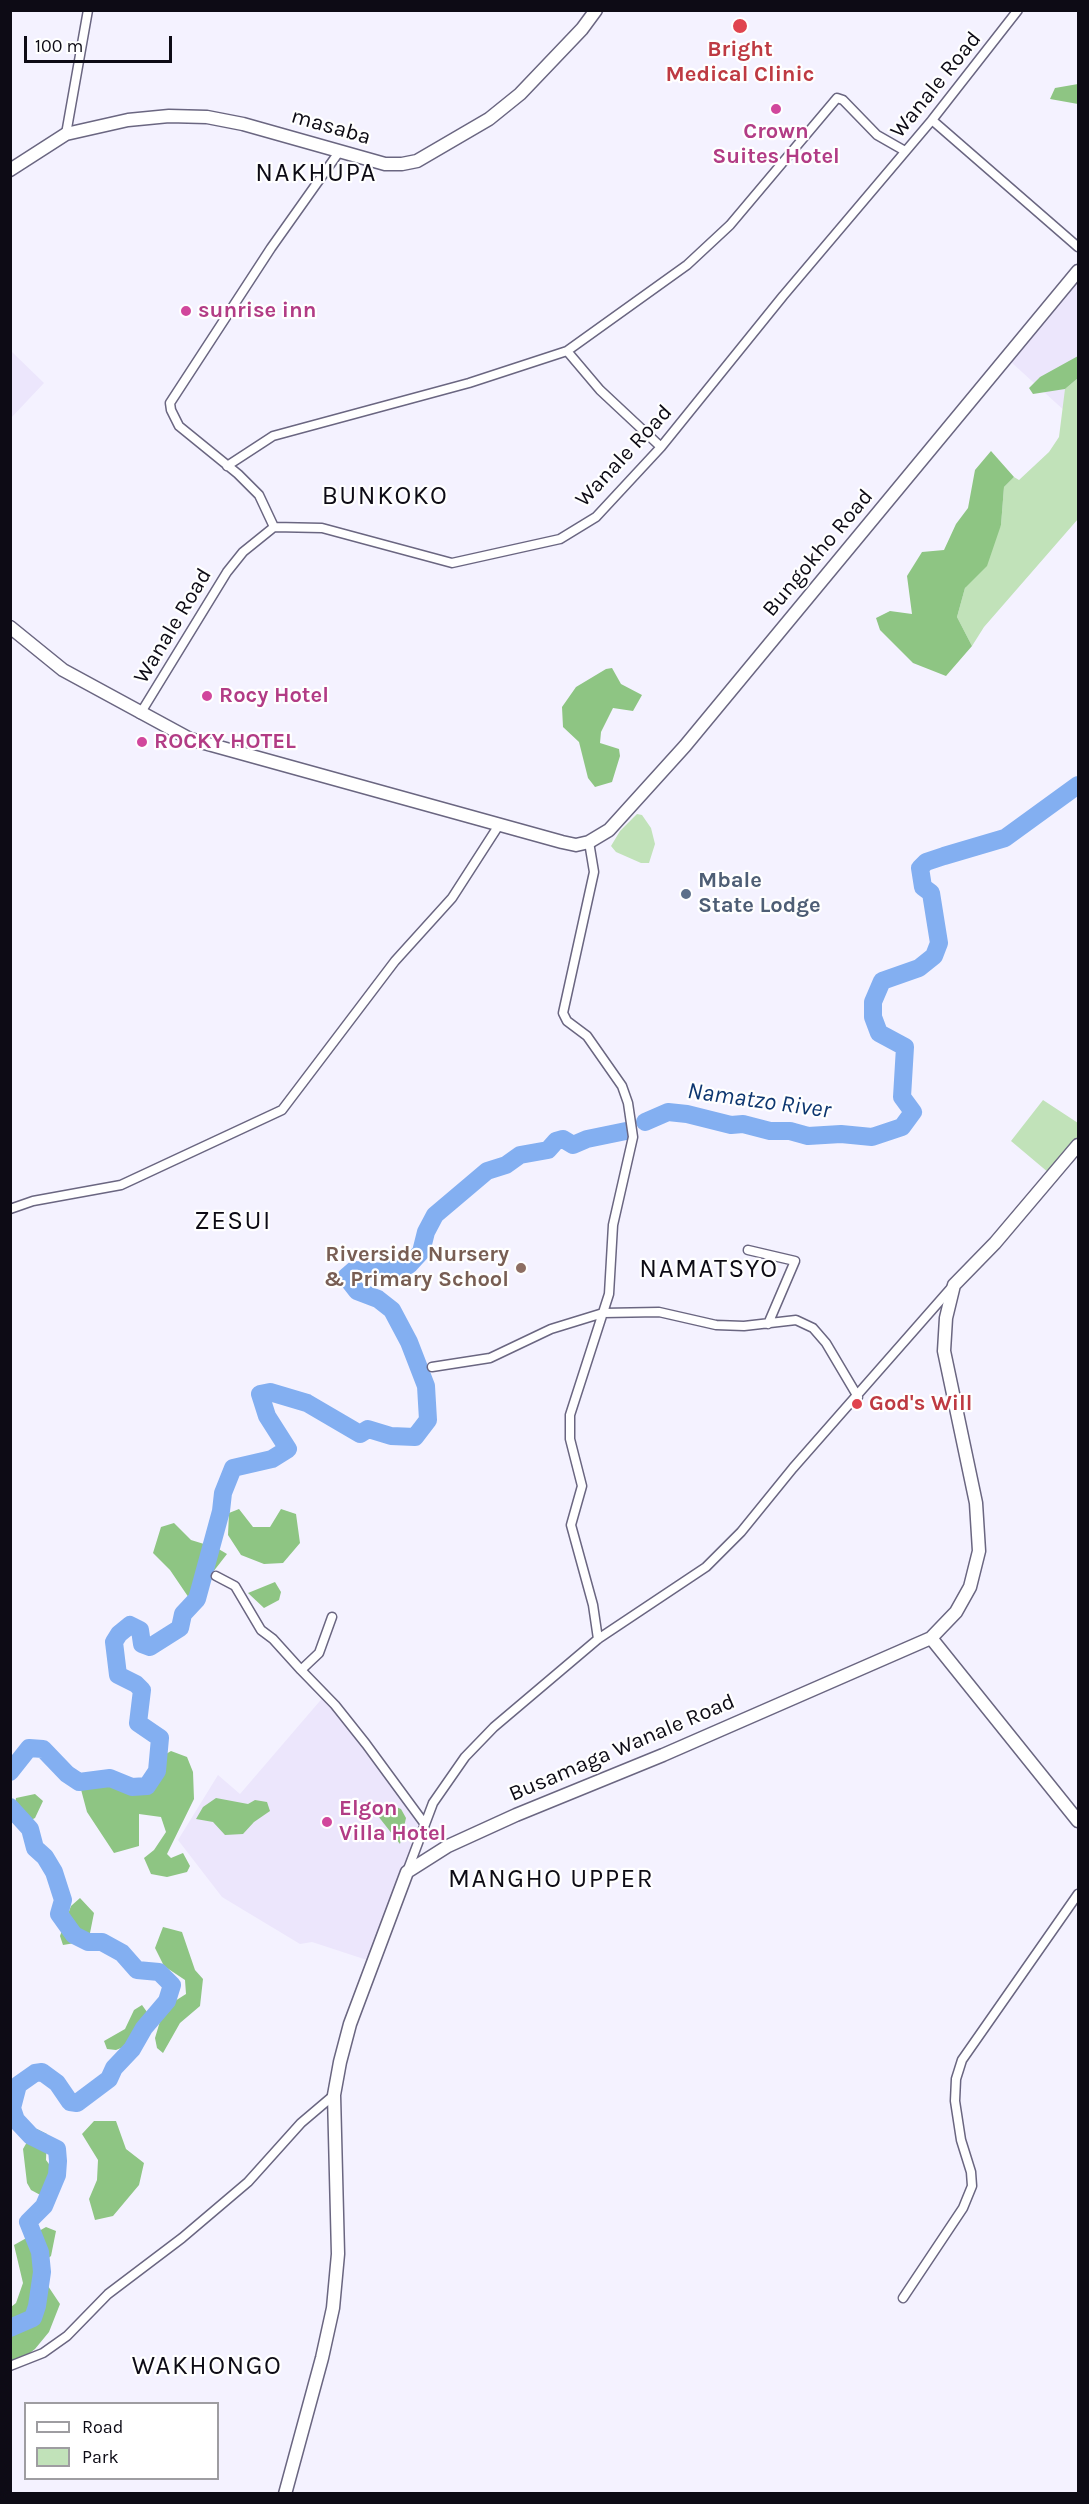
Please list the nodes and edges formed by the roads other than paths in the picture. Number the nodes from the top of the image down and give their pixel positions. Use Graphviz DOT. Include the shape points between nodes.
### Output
graph roads {
  1 [pos="88,10"];
  2 [pos="596,10"];
  3 [pos="1018,10"];
  4 [pos="932,120"];
  5 [pos="66,134"];
  6 [pos="905,151"];
  7 [pos="339,152"];
  8 [pos="10,170"];
  9 [pos="1078,247"];
  10 [pos="1078,271"];
  11 [pos="567,351"];
  12 [pos="661,447"];
  13 [pos="227,466"];
  14 [pos="274,527"];
  15 [pos="10,627"];
  16 [pos="140,714"];
  17 [pos="499,825"];
  18 [pos="589,842"];
  19 [pos="1078,1145"];
  20 [pos="10,1209"];
  21 [pos="748,1250"];
  22 [pos="954,1285"];
  23 [pos="603,1313"];
  24 [pos="768,1324"];
  25 [pos="432,1367"];
  26 [pos="858,1397"];
  27 [pos="216,1576"];
  28 [pos="332,1617"];
  29 [pos="932,1638"];
  30 [pos="598,1639"];
  31 [pos="301,1670"];
  32 [pos="1078,1821"];
  33 [pos="424,1822"];
  34 [pos="407,1872"];
  35 [pos="1078,1894"];
  36 [pos="334,2095"];
  37 [pos="903,2298"];
  38 [pos="10,2366"];
  39 [pos="285,2493"];
  1 -- 5 [label="street"];
  2 -- 7 [label="street, masaba" via="520,94 489,119 426,156 402,164 385,164"];
  3 -- 4 [label="street, Wanale Road"];
  4 -- 6 [label="street, Wanale Road"];
  4 -- 9 [label="street"];
  5 -- 7 [label="street, masaba" via="128,120 207,117"];
  5 -- 8 [label="street, masaba"];
  6 -- 11 [label="street" via="877,135 837,98 730,225 679,272"];
  6 -- 12 [label="street, Wanale Road"];
  7 -- 13 [label="street" via="170,403 179,426"];
  10 -- 18 [label="street, Bungokho Road" via="685,746 609,830"];
  11 -- 12 [label="street" via="600,390"];
  11 -- 13 [label="street" via="469,383 273,436"];
  12 -- 14 [label="street, Wanale Road" via="596,516 560,539 467,560 441,562 312,526"];
  13 -- 14 [label="street" via="259,495"];
  14 -- 16 [label="street, Wanale Road" via="243,552 227,572"];
  15 -- 16 [label="street" via="52,663"];
  16 -- 17 [label="street" via="206,744"];
  17 -- 18 [label="street, Bungokho Road" via="576,844"];
  17 -- 20 [label="street" via="457,892 382,976 282,1110 121,1185"];
  18 -- 23 [label="street" via="594,872 563,1013 567,1021 587,1036 626,1093 633,1137 617,1199 612,1277"];
  19 -- 22 [label="street"];
  21 -- 24 [label="street" via="795,1261"];
  22 -- 26 [label="street"];
  22 -- 29 [label="street, Busamaga Wanale Road" via="944,1351 976,1503 979,1551 970,1587 956,1612"];
  23 -- 24 [label="street" via="659,1312 716,1325"];
  23 -- 25 [label="street" via="551,1329 490,1358"];
  23 -- 30 [label="street" via="578,1388 570,1427 582,1486 571,1525"];
  24 -- 26 [label="street" via="796,1320 813,1328"];
  26 -- 30 [label="street" via="706,1567"];
  27 -- 31 [label="street" via="235,1586 261,1630"];
  28 -- 31 [label="street" via="319,1653"];
  29 -- 32 [label="street"];
  29 -- 34 [label="street, Busamaga Wanale Road" via="516,1815 448,1846"];
  30 -- 33 [label="street" via="494,1726 441,1788"];
  31 -- 33 [label="street" via="366,1744"];
  33 -- 34 [label="street"];
  34 -- 36 [label="street" via="350,2024"];
  35 -- 37 [label="street" via="962,2060 955,2101 972,2186 963,2208"];
  36 -- 38 [label="street" via="301,2123 248,2182 108,2294 67,2336 43,2353"];
  36 -- 39 [label="street" via="338,2254 333,2308"];
}
